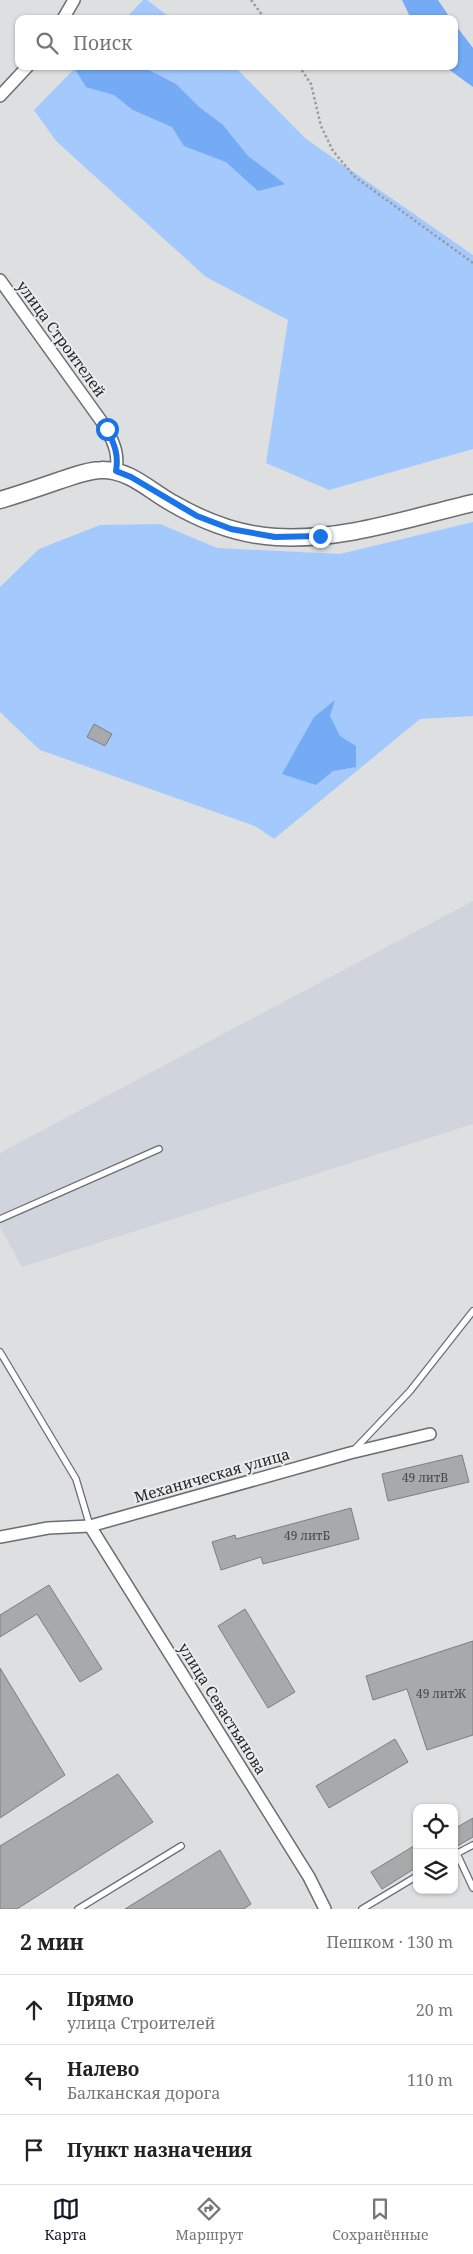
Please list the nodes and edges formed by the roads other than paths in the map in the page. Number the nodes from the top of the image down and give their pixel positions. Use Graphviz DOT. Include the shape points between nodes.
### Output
graph roads {
  1 [pos="74,0"];
  2 [pos="65,15"];
  3 [pos="24,70"];
  4 [pos="0,96"];
  5 [pos="0,280"];
  6 [pos="116,471"];
  7 [pos="0,500"];
  8 [pos="473,503"];
  9 [pos="159,1149"];
  10 [pos="0,1219"];
  11 [pos="473,1311"];
  12 [pos="0,1352"];
  13 [pos="430,1434"];
  14 [pos="350,1453"];
  15 [pos="90,1526"];
  16 [pos="0,1537"];
  17 [pos="473,1845"];
  18 [pos="181,1846"];
  19 [pos="458,1852"];
  20 [pos="458,1860"];
  21 [pos="413,1878"];
  22 [pos="473,1888"];
  23 [pos="78,1909"];
  24 [pos="324,1909"];
  25 [pos="362,1909"];
  1 -- 2 [label="street"];
  3 -- 4 [label="street"];
  5 -- 6 [label="street, улица Строителей" via="107,429 116,448"];
  6 -- 7 [label="street" via="85,473"];
  6 -- 8 [label="street" via="197,516 231,529 275,537 320,536 370,528"];
  9 -- 10 [label="lane"];
  11 -- 14 [label="lane" via="410,1391"];
  12 -- 15 [label="lane" via="76,1480"];
  13 -- 14 [label="street, Механическая улица"];
  14 -- 15 [label="street, Механическая улица"];
  15 -- 16 [label="street, Механическая улица" via="48,1528"];
  15 -- 24 [label="street, улица Севастьянова" via="309,1877"];
  17 -- 19 [label="lane"];
  18 -- 23 [label="lane"];
  20 -- 22 [label="lane"];
  21 -- 25 [label="lane"];
}
